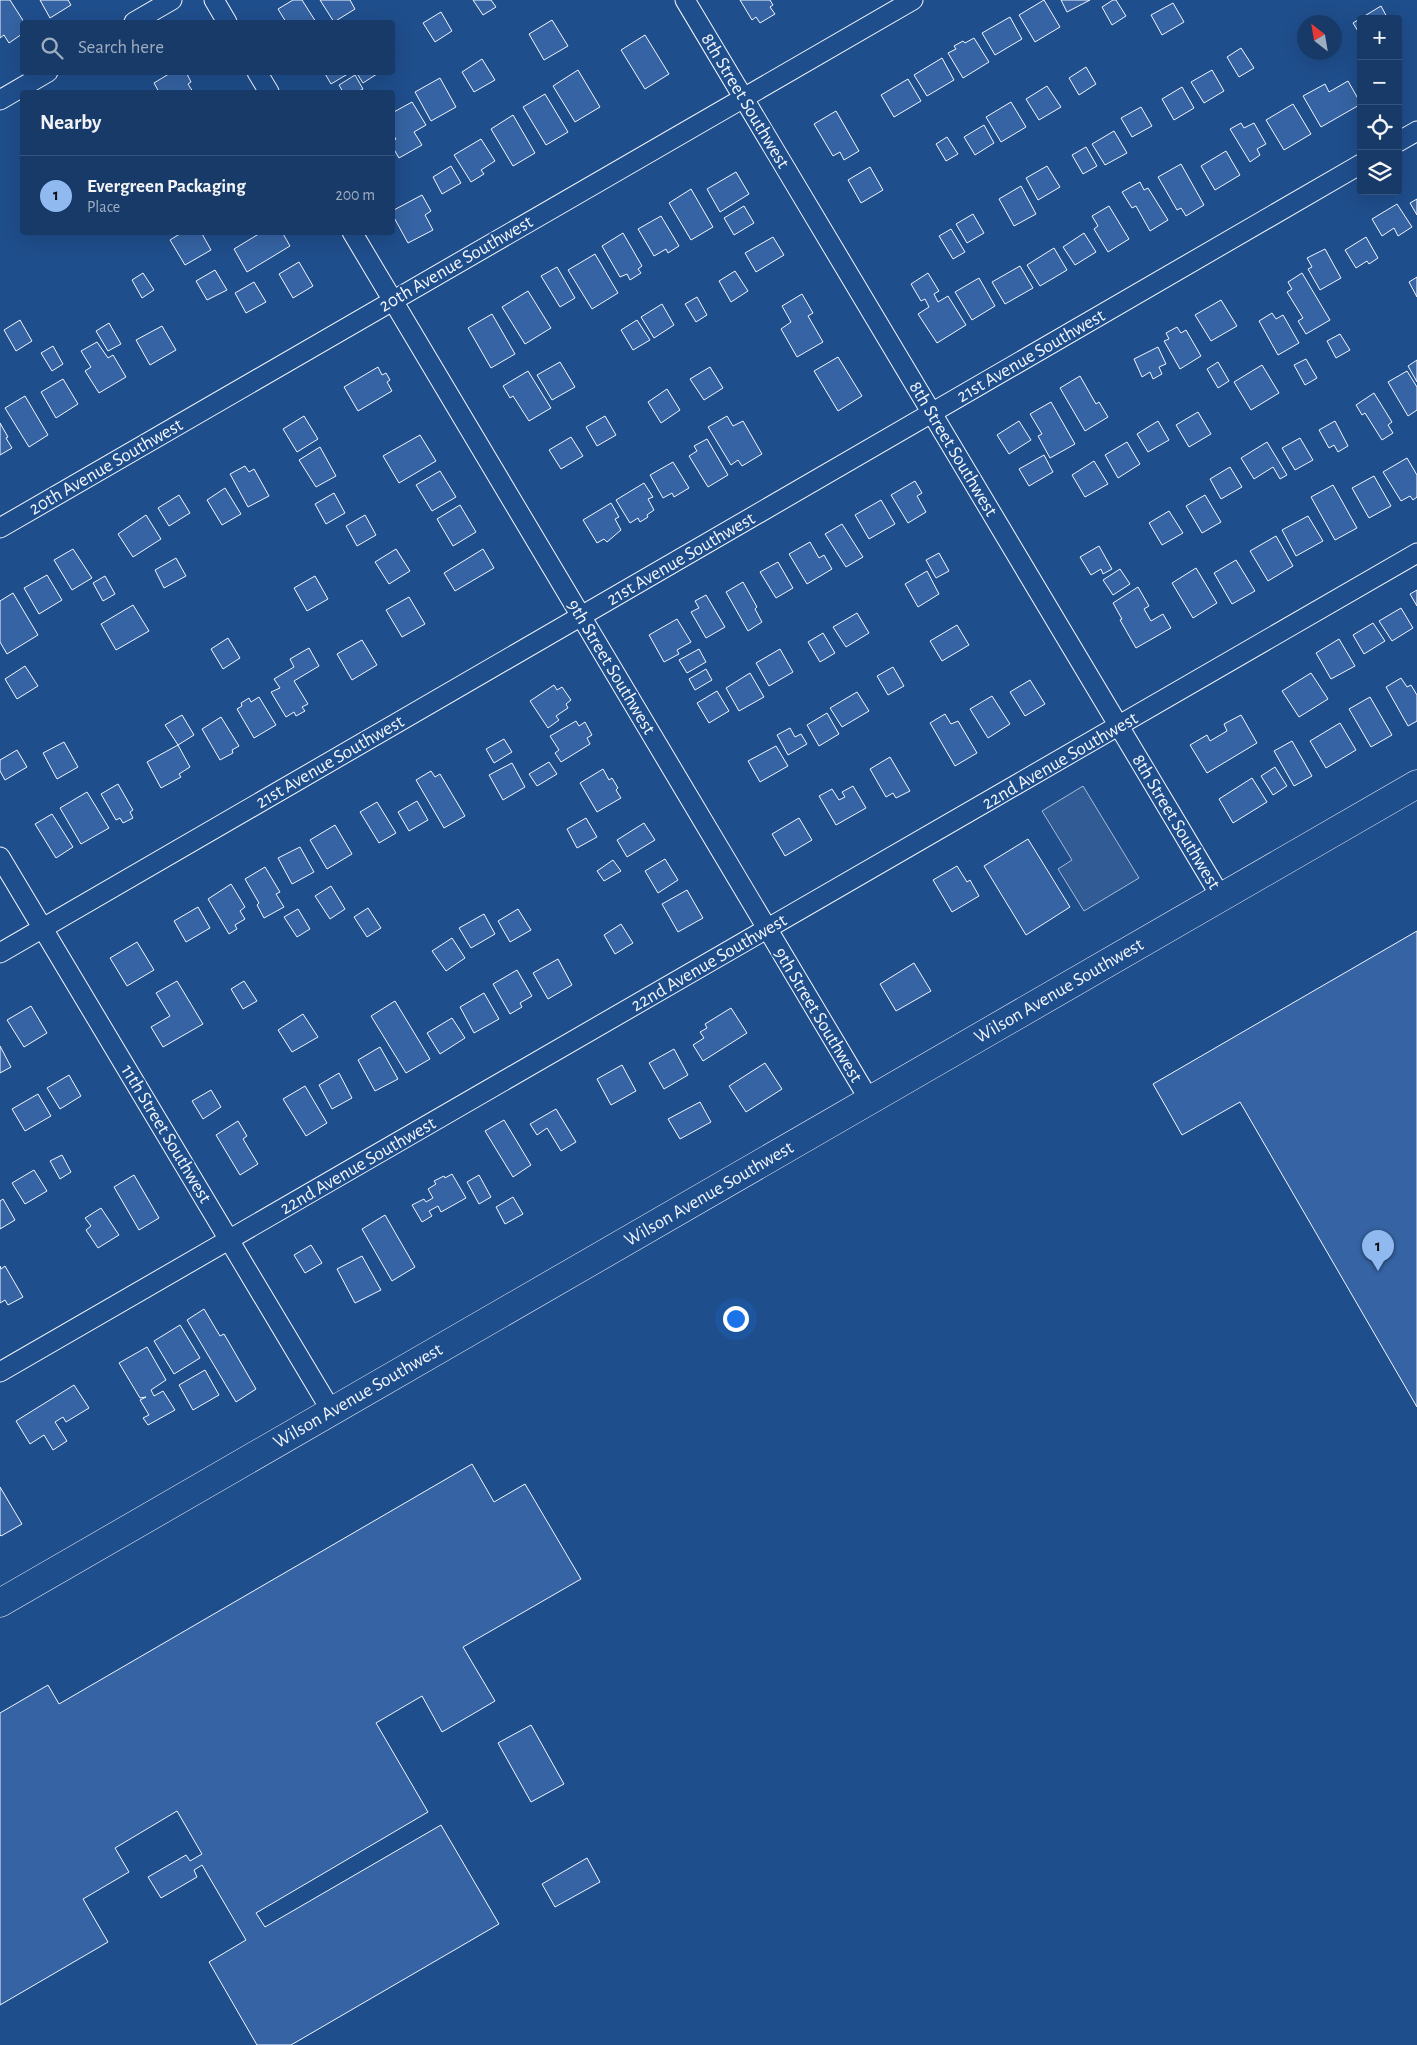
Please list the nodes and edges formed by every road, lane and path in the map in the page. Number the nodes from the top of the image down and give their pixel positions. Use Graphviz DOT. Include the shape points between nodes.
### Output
graph roads {
  1 [pos="172,0"];
  2 [pos="214,0"];
  3 [pos="685,0"];
  4 [pos="912,0"];
  5 [pos="137,20"];
  6 [pos="226,20"];
  7 [pos="43,75"];
  8 [pos="259,75"];
  9 [pos="268,90"];
  10 [pos="743,98"];
  11 [pos="0,100"];
  12 [pos="1417,131"];
  13 [pos="1402,140"];
  14 [pos="1357,166"];
  15 [pos="354,235"];
  16 [pos="393,301"];
  17 [pos="932,414"];
  18 [pos="0,528"];
  19 [pos="1417,553"];
  20 [pos="581,617"];
  21 [pos="1120,727"];
  22 [pos="1417,784"];
  23 [pos="0,857"];
  24 [pos="1222,897"];
  25 [pos="43,928"];
  26 [pos="768,930"];
  27 [pos="0,953"];
  28 [pos="870,1101"];
  29 [pos="229,1240"];
  30 [pos="0,1372"];
  31 [pos="332,1412"];
  32 [pos="0,1603"];
  1 -- 5 [label="street"];
  2 -- 6 [label="street"];
  3 -- 10 [label="street, 8th Street Southwest"];
  4 -- 10 [label="street, 20th Avenue Southwest"];
  7 -- 11 [label="street"];
  8 -- 9 [label="street"];
  10 -- 16 [label="street, 20th Avenue Southwest"];
  10 -- 17 [label="street, 8th Street Southwest"];
  12 -- 13 [label="street"];
  14 -- 17 [label="street, 21st Avenue Southwest"];
  15 -- 16 [label="street, 9th Street Southwest"];
  16 -- 18 [label="street, 20th Avenue Southwest"];
  16 -- 20 [label="street, 9th Street Southwest"];
  17 -- 20 [label="street, 21st Avenue Southwest"];
  17 -- 21 [label="street, 8th Street Southwest"];
  19 -- 21 [label="street, 22nd Avenue Southwest"];
  20 -- 25 [label="street, 21st Avenue Southwest"];
  20 -- 26 [label="street, 9th Street Southwest"];
  21 -- 24 [label="street, 8th Street Southwest"];
  21 -- 26 [label="street, 22nd Avenue Southwest"];
  22 -- 24 [label="main road, Wilson Avenue Southwest"];
  23 -- 25 [label="street, 11th Street Southwest"];
  24 -- 28 [label="main road, Wilson Avenue Southwest"];
  25 -- 27 [label="street, 21st Avenue Southwest"];
  25 -- 29 [label="street, 11th Street Southwest"];
  26 -- 28 [label="street, 9th Street Southwest"];
  26 -- 29 [label="street, 22nd Avenue Southwest"];
  28 -- 31 [label="main road, Wilson Avenue Southwest"];
  29 -- 30 [label="street, 22nd Avenue Southwest"];
  29 -- 31 [label="street, 11th Street Southwest"];
  31 -- 32 [label="main road, Wilson Avenue Southwest"];
}
